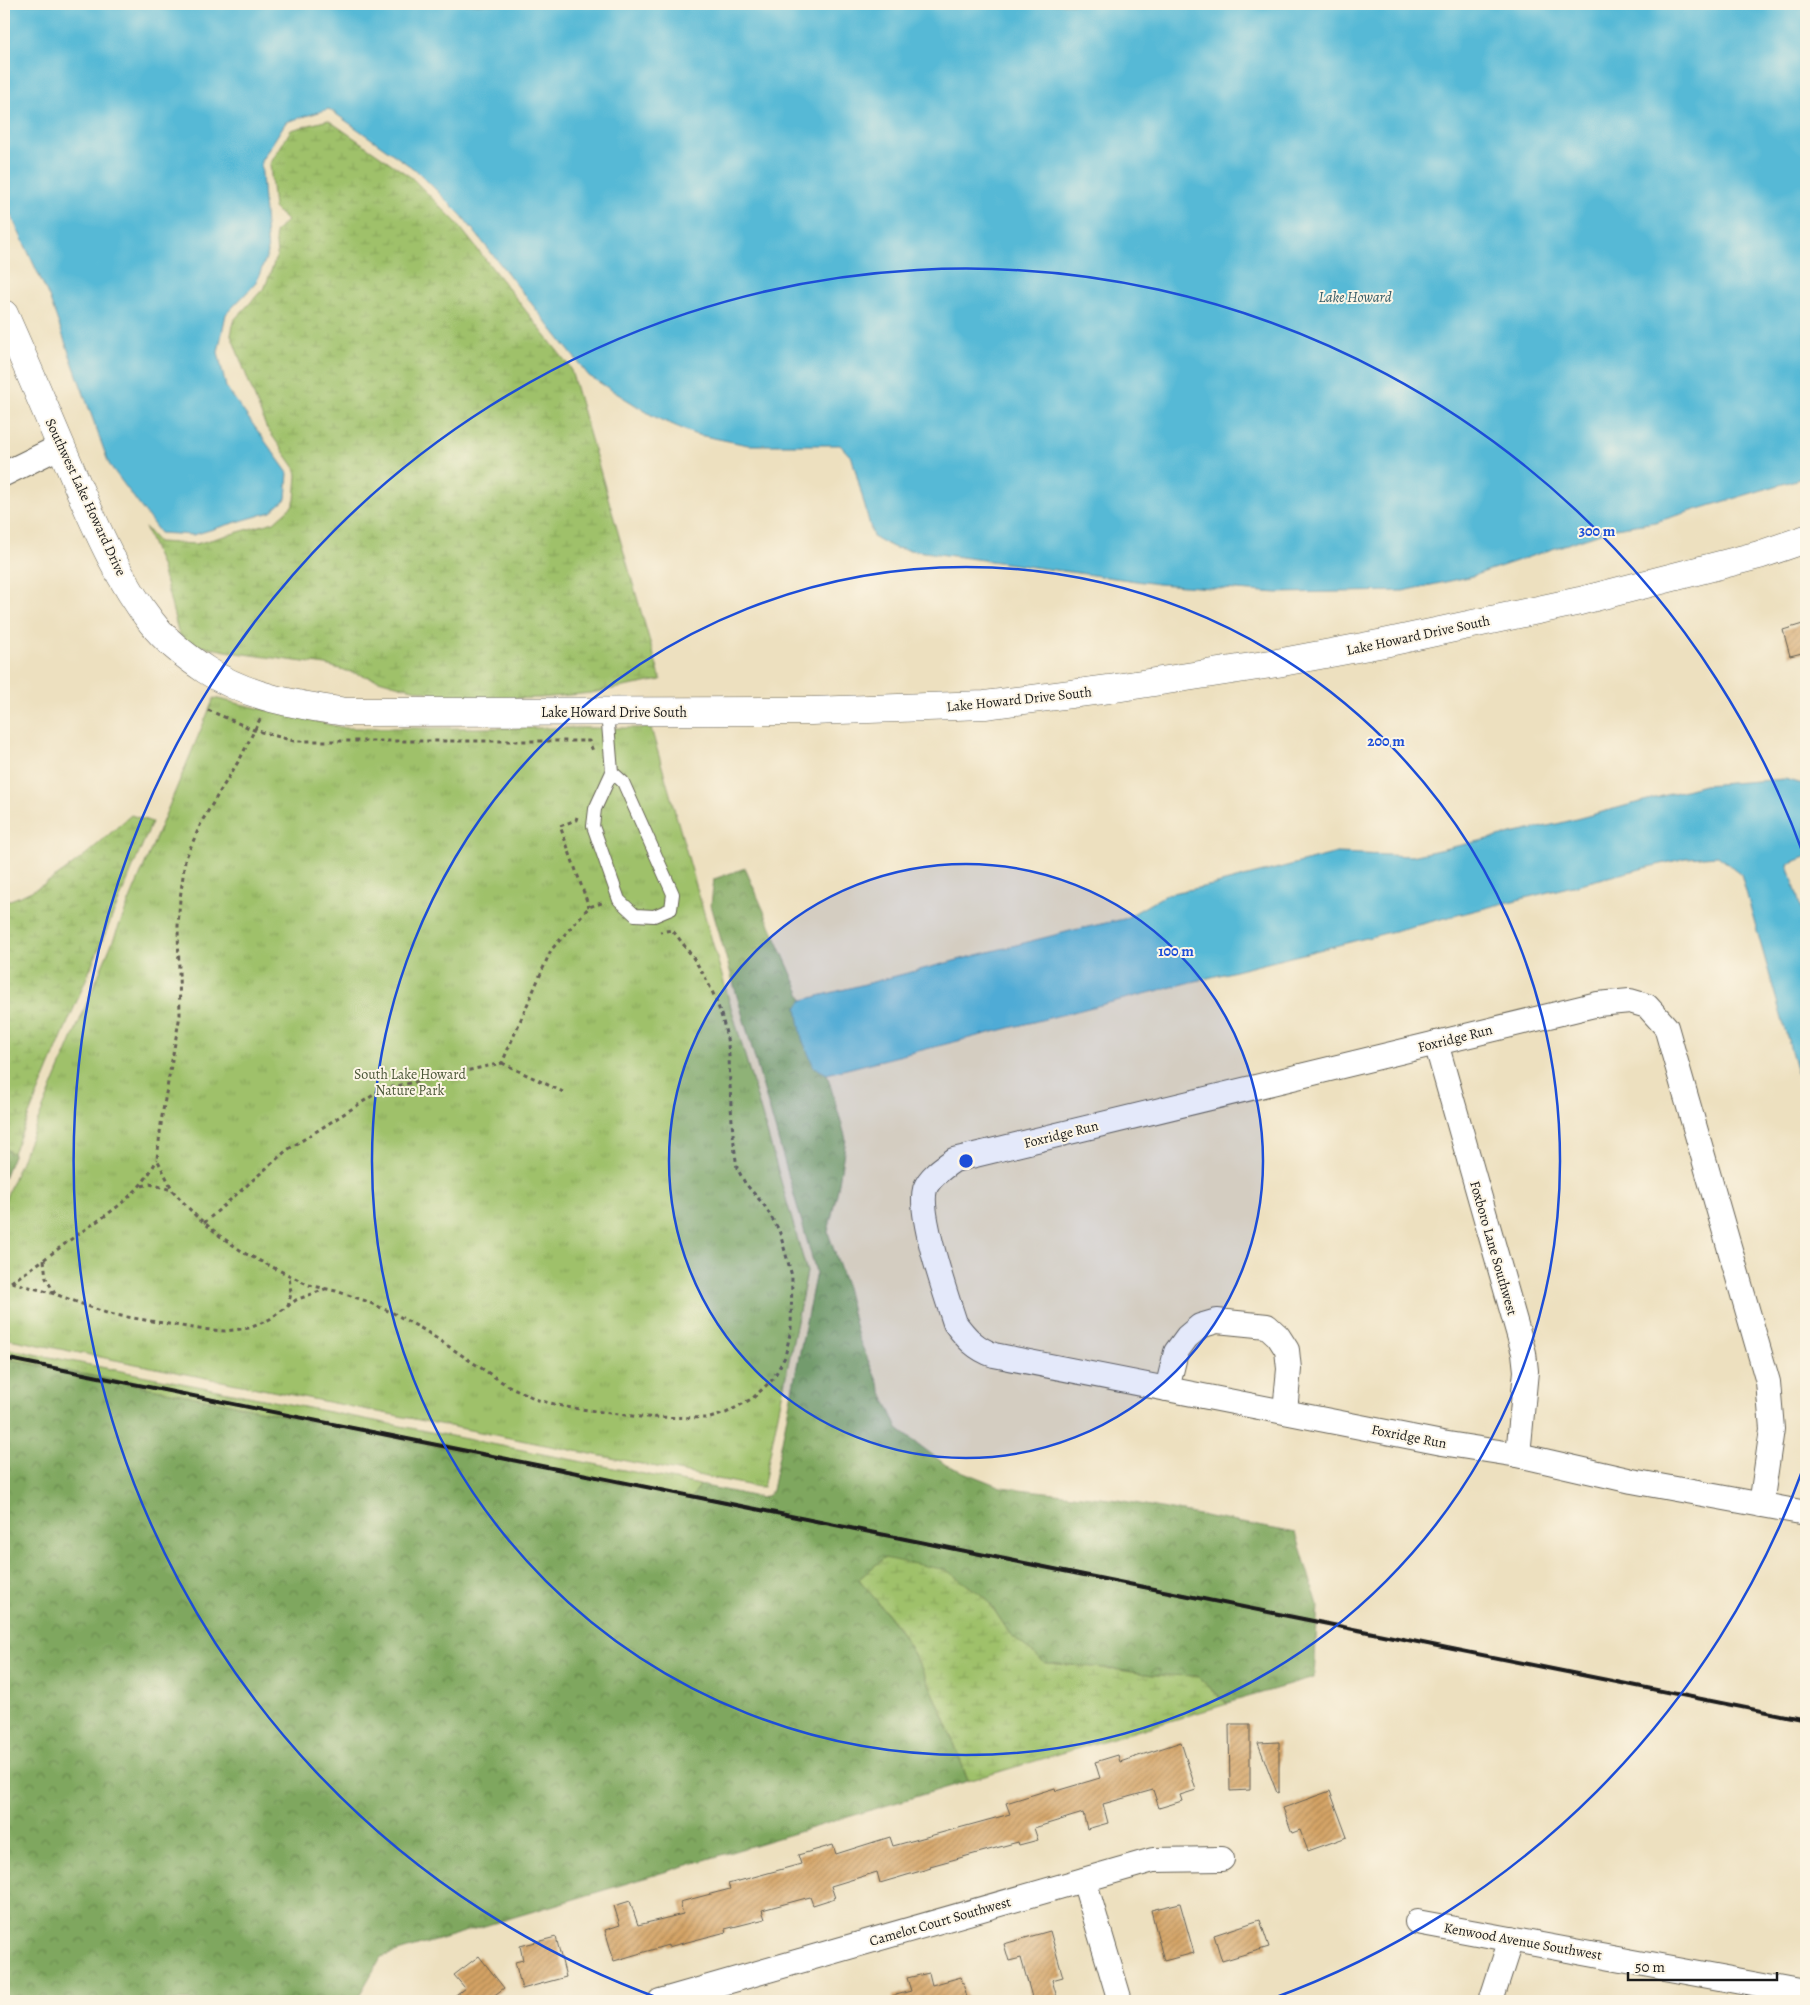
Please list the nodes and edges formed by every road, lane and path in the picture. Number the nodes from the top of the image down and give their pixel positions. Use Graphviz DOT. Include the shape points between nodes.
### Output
graph roads {
  1 [pos="4,314"];
  2 [pos="61,446"];
  3 [pos="4,474"];
  4 [pos="1806,539"];
  5 [pos="220,677"];
  6 [pos="270,698"];
  7 [pos="208,710"];
  8 [pos="607,712"];
  9 [pos="254,730"];
  10 [pos="589,741"];
  11 [pos="612,772"];
  12 [pos="609,908"];
  13 [pos="655,933"];
  14 [pos="1436,1043"];
  15 [pos="502,1063"];
  16 [pos="563,1092"];
  17 [pos="157,1159"];
  18 [pos="141,1186"];
  19 [pos="173,1190"];
  20 [pos="204,1223"];
  21 [pos="44,1259"];
  22 [pos="288,1275"];
  23 [pos="11,1282"];
  24 [pos="4,1283"];
  25 [pos="326,1289"];
  26 [pos="55,1294"];
  27 [pos="287,1307"];
  28 [pos="1167,1389"];
  29 [pos="1285,1411"];
  30 [pos="1518,1455"];
  31 [pos="1761,1504"];
  32 [pos="1806,1513"];
  33 [pos="1222,1859"];
  34 [pos="1084,1880"];
  35 [pos="1417,1922"];
  36 [pos="1511,1939"];
  37 [pos="1806,1994"];
  38 [pos="660,2001"];
  39 [pos="1120,2001"];
  40 [pos="1491,2001"];
  1 -- 2 [label="street, Southwest Lake Howard Drive"];
  2 -- 3 [label="street"];
  2 -- 5 [label="street, Southwest Lake Howard Drive" via="110,554 134,598 153,625 178,649"];
  4 -- 8 [label="street, Lake Howard Drive South" via="1759,555 1580,601 1384,643 1109,689 985,705 811,711"];
  5 -- 6 [label="street, Lake Howard Drive South" via="244,690"];
  6 -- 8 [label="street, Lake Howard Drive South" via="346,712"];
  6 -- 9 [label="path"];
  7 -- 9 [label="path"];
  8 -- 11 [label="lane"];
  9 -- 10 [label="path" via="294,741"];
  9 -- 17 [label="path" via="202,822 185,860 178,926 180,1015"];
  11 -- 11 [label="lane" via="595,809 593,826 619,900 635,915 654,916 671,909 673,894 623,782"];
  12 -- 15 [label="path" via="606,902 589,906 551,950"];
  13 -- 25 [label="path" via="672,930 692,954 719,1008 726,1035 737,1168 780,1230 787,1252 792,1276 791,1328 785,1357 772,1379 753,1398 710,1418 640,1417 566,1407 538,1400 505,1384 395,1314"];
  14 -- 28 [label="street, Foxridge Run" via="954,1160 940,1169 926,1188 926,1221 955,1323 964,1336 994,1355"];
  14 -- 30 [label="street, Foxboro Lane Southwest" via="1524,1353 1526,1371"];
  14 -- 31 [label="street, Foxridge Run" via="1614,1002 1630,1001 1647,1006 1666,1027 1768,1382 1772,1429"];
  15 -- 16 [label="path"];
  15 -- 20 [label="path" via="383,1089 287,1150"];
  17 -- 18 [label="path"];
  17 -- 19 [label="path"];
  18 -- 19 [label="path" via="150,1184"];
  18 -- 21 [label="path"];
  19 -- 20 [label="path"];
  20 -- 22 [label="path" via="246,1254"];
  21 -- 23 [label="path"];
  21 -- 26 [label="path" via="46,1278"];
  22 -- 25 [label="path"];
  22 -- 27 [label="path" via="291,1293"];
  23 -- 24 [label="path"];
  23 -- 26 [label="path"];
  25 -- 27 [label="path" via="296,1300"];
  26 -- 27 [label="path" via="110,1314 225,1331 250,1328"];
  28 -- 29 [label="street, Foxridge Run"];
  28 -- 29 [label="street" via="1176,1352 1200,1326 1217,1321 1267,1326 1287,1350 1289,1368"];
  29 -- 30 [label="street, Foxridge Run"];
  30 -- 31 [label="street, Foxridge Run" via="1632,1481"];
  31 -- 32 [label="street, Foxridge Run"];
  33 -- 34 [label="street, Camelot Court Southwest" via="1153,1860"];
  34 -- 38 [label="street, Camelot Court Southwest"];
  34 -- 39 [label="street"];
  35 -- 36 [label="street, Kenwood Avenue Southwest"];
  36 -- 37 [label="street, Kenwood Avenue Southwest"];
  36 -- 40 [label="street"];
}
